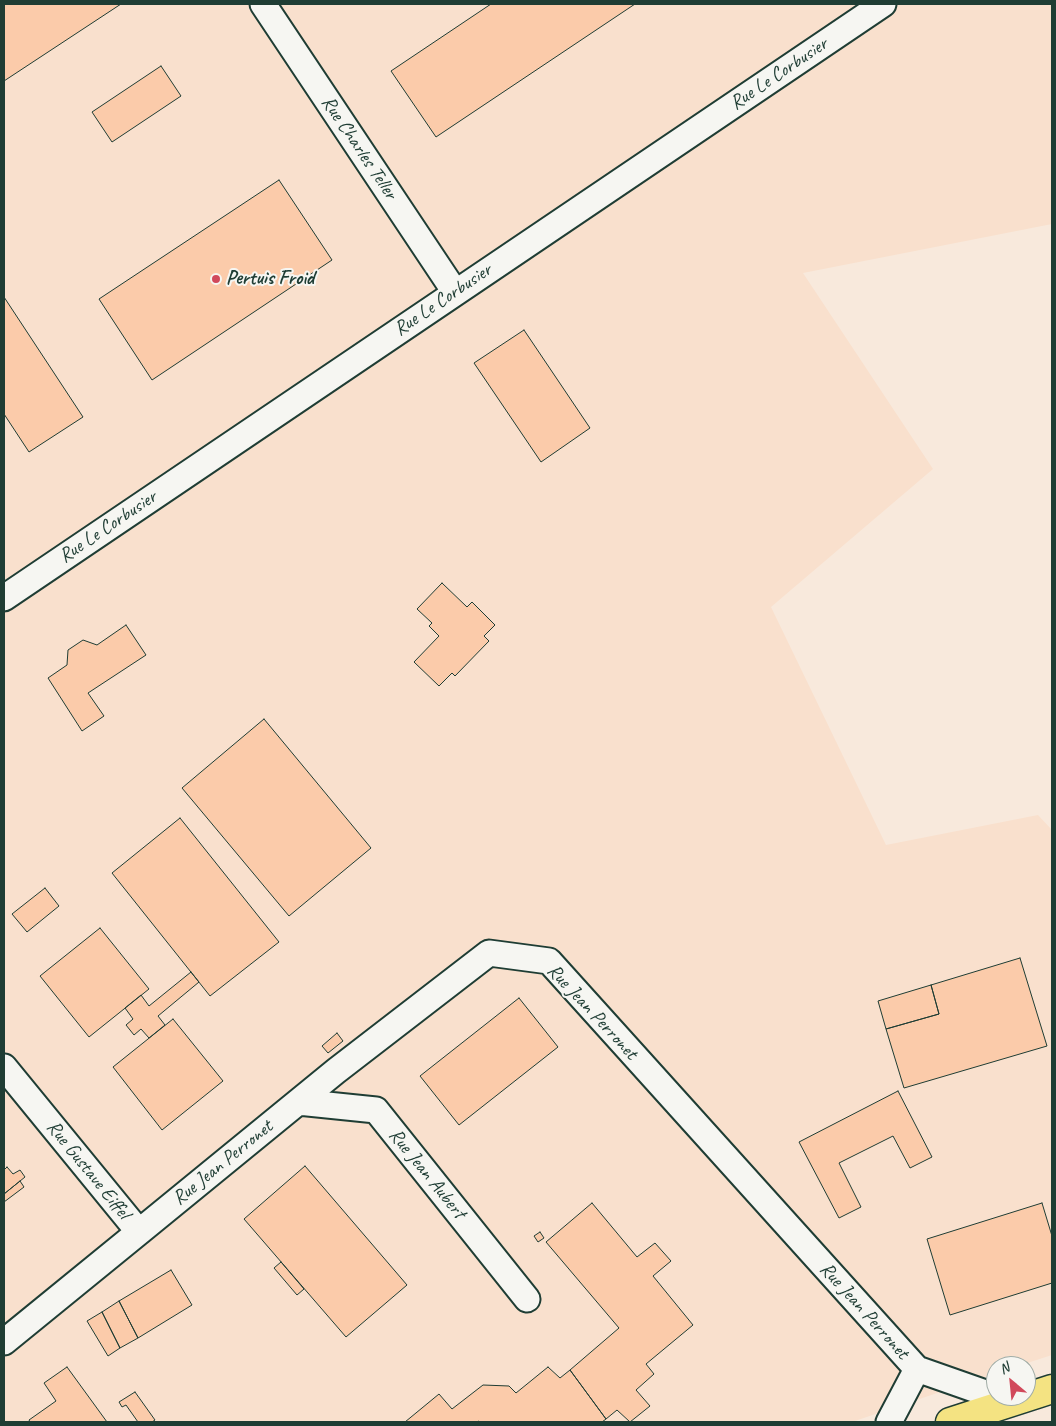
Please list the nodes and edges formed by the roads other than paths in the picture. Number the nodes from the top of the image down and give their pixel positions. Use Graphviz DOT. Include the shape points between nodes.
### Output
graph roads {
  1 [pos="263,4"];
  2 [pos="883,4"];
  3 [pos="456,292"];
  4 [pos="4,598"];
  5 [pos="4,1067"];
  6 [pos="298,1102"];
  7 [pos="139,1232"];
  8 [pos="527,1299"];
  9 [pos="4,1342"];
  10 [pos="917,1370"];
  11 [pos="1052,1389"];
  12 [pos="986,1393"];
  13 [pos="1036,1394"];
  14 [pos="999,1406"];
  15 [pos="889,1422"];
  16 [pos="950,1422"];
  1 -- 3 [label="street, Rue Charles Teller"];
  2 -- 3 [label="street, Rue Le Corbusier"];
  3 -- 4 [label="street, Rue Le Corbusier"];
  5 -- 7 [label="street, Rue Gustave Eiffel"];
  6 -- 7 [label="street, Rue Jean Perronet"];
  6 -- 8 [label="street, Rue Jean Aubert" via="376,1110"];
  6 -- 10 [label="street, Rue Jean Perronet" via="489,954 549,961"];
  7 -- 9 [label="street, Rue Gustave Eiffel"];
  10 -- 12 [label="street, Rue Jean Perronet"];
  10 -- 15 [label="street, Rue Jean Perronet"];
  11 -- 13 [label="main road"];
  14 -- 16 [label="main road"];
}
